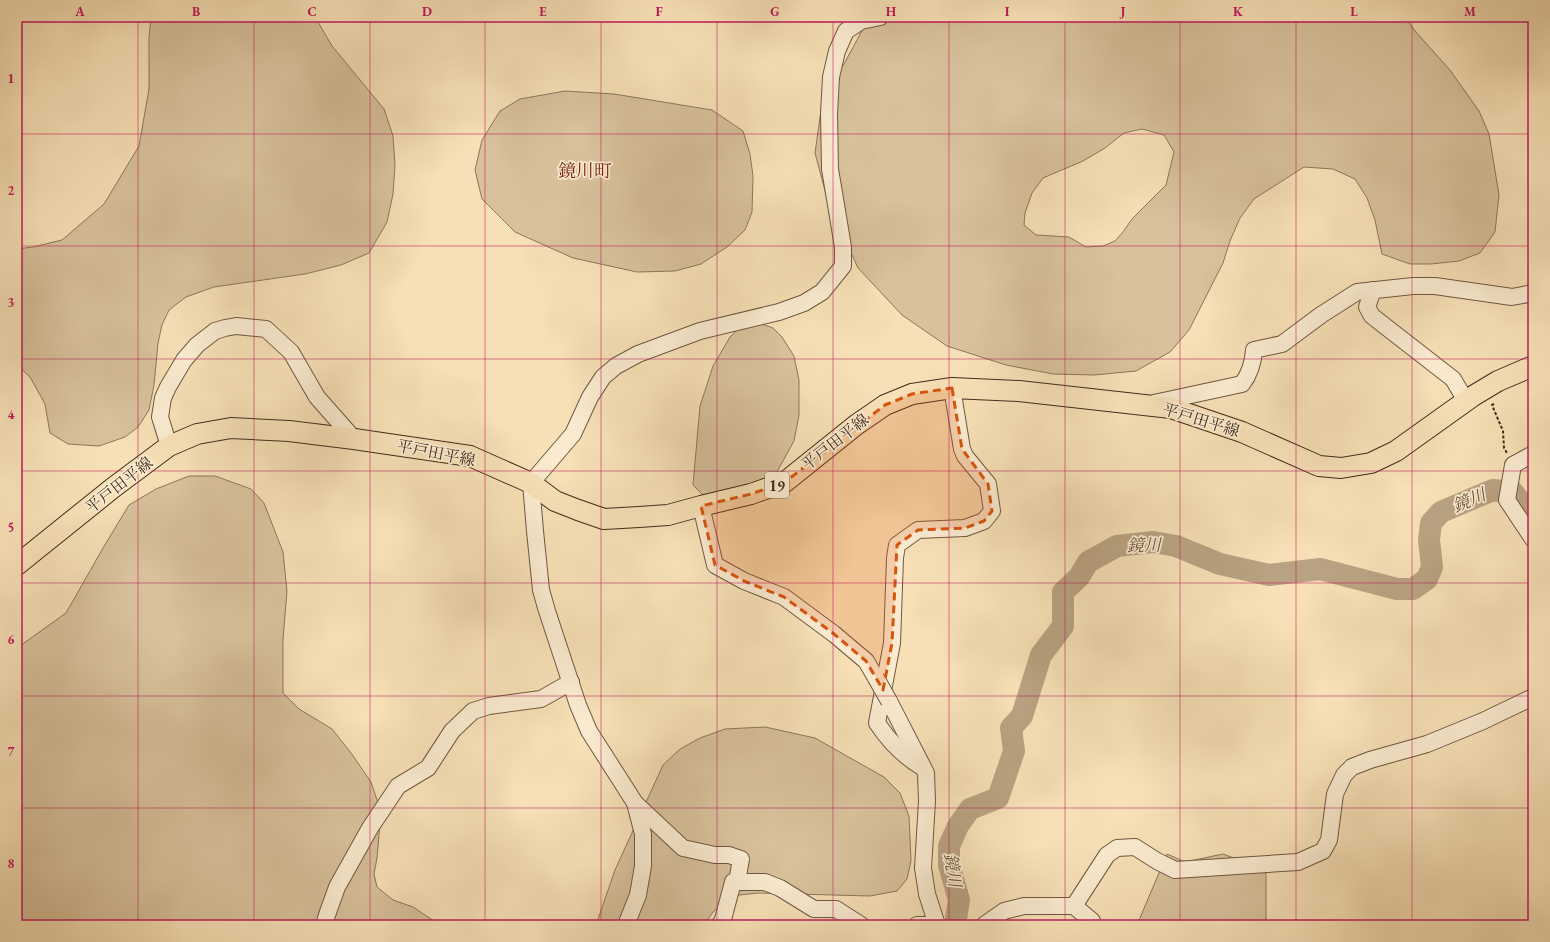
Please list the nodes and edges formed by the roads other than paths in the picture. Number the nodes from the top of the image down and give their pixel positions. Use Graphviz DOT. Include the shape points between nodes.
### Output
graph roads {
  1 [pos="880,17"];
  2 [pos="1373,290"];
  3 [pos="1533,293"];
  4 [pos="1533,366"];
  5 [pos="952,388"];
  6 [pos="1466,401"];
  7 [pos="1144,405"];
  8 [pos="354,439"];
  9 [pos="169,446"];
  10 [pos="1533,454"];
  11 [pos="532,483"];
  12 [pos="701,506"];
  13 [pos="1533,538"];
  14 [pos="17,565"];
  15 [pos="571,682"];
  16 [pos="1533,697"];
  17 [pos="922,767"];
  18 [pos="635,804"];
  19 [pos="737,882"];
  20 [pos="1074,906"];
  21 [pos="324,925"];
  22 [pos="626,925"];
  23 [pos="719,925"];
  24 [pos="861,925"];
  25 [pos="917,925"];
  26 [pos="927,925"];
  27 [pos="937,925"];
  28 [pos="984,925"];
  29 [pos="1093,925"];
  1 -- 11 [label="street" via="861,21 846,31 837,51 831,77 830,169 842,247 842,266 822,292 804,303 779,312 700,331 638,354 616,366 603,377 590,397 573,434"];
  2 -- 3 [label="street" via="1434,286 1512,297"];
  2 -- 6 [label="street" via="1367,307 1372,316 1453,378"];
  2 -- 7 [label="street" via="1357,292 1282,344 1254,350 1253,364 1242,384"];
  4 -- 6 [label="main road, 平戸田平線 / 19" via="1498,381"];
  5 -- 7 [label="main road, 平戸田平線 / 19" via="1019,391"];
  5 -- 12 [label="main road, 平戸田平線 / 19" via="912,394 885,405 856,424 785,482 751,494"];
  5 -- 17 [label="street" via="962,449 988,484 992,511 984,521 965,528 918,530 897,545 892,643 877,723 888,740"];
  6 -- 7 [label="main road, 平戸田平線 / 19" via="1396,451 1371,463 1341,468 1319,466 1242,432 1171,408"];
  8 -- 9 [label="main road, 平戸田平線 / 19" via="289,431 231,428 197,434"];
  8 -- 9 [label="street" via="317,397 291,352 266,329 236,326 215,331 197,345 168,386 160,417"];
  8 -- 11 [label="main road, 平戸田平線 / 19" via="470,456"];
  9 -- 14 [label="main road, 平戸田平線 / 19" via="114,486"];
  10 -- 13 [label="street" via="1513,465 1507,500"];
  11 -- 12 [label="main road, 平戸田平線 / 19" via="555,501 604,518 668,516"];
  11 -- 15 [label="street" via="542,590"];
  12 -- 17 [label="street, bridge" via="715,565 744,581 784,597 866,661"];
  15 -- 18 [label="street" via="589,731"];
  15 -- 21 [label="street" via="541,699 489,706 473,711 452,731 428,768 398,786 370,828 337,887"];
  16 -- 20 [label="street" via="1427,744 1352,767 1344,775 1335,794 1329,840 1323,851 1298,862 1176,870 1135,847 1117,848 1107,855"];
  17 -- 27 [label="street" via="926,773 927,801 923,868 927,894"];
  18 -- 19 [label="street" via="683,848 741,859"];
  18 -- 22 [label="street" via="643,834 643,866 638,895"];
  19 -- 23 [label="street" via="733,882 722,923"];
  19 -- 24 [label="street" via="764,882 780,888 814,909 836,909"];
  20 -- 28 [label="street" via="1024,906 1004,911"];
  20 -- 29 [label="street"];
  25 -- 26 [label="street"];
}
